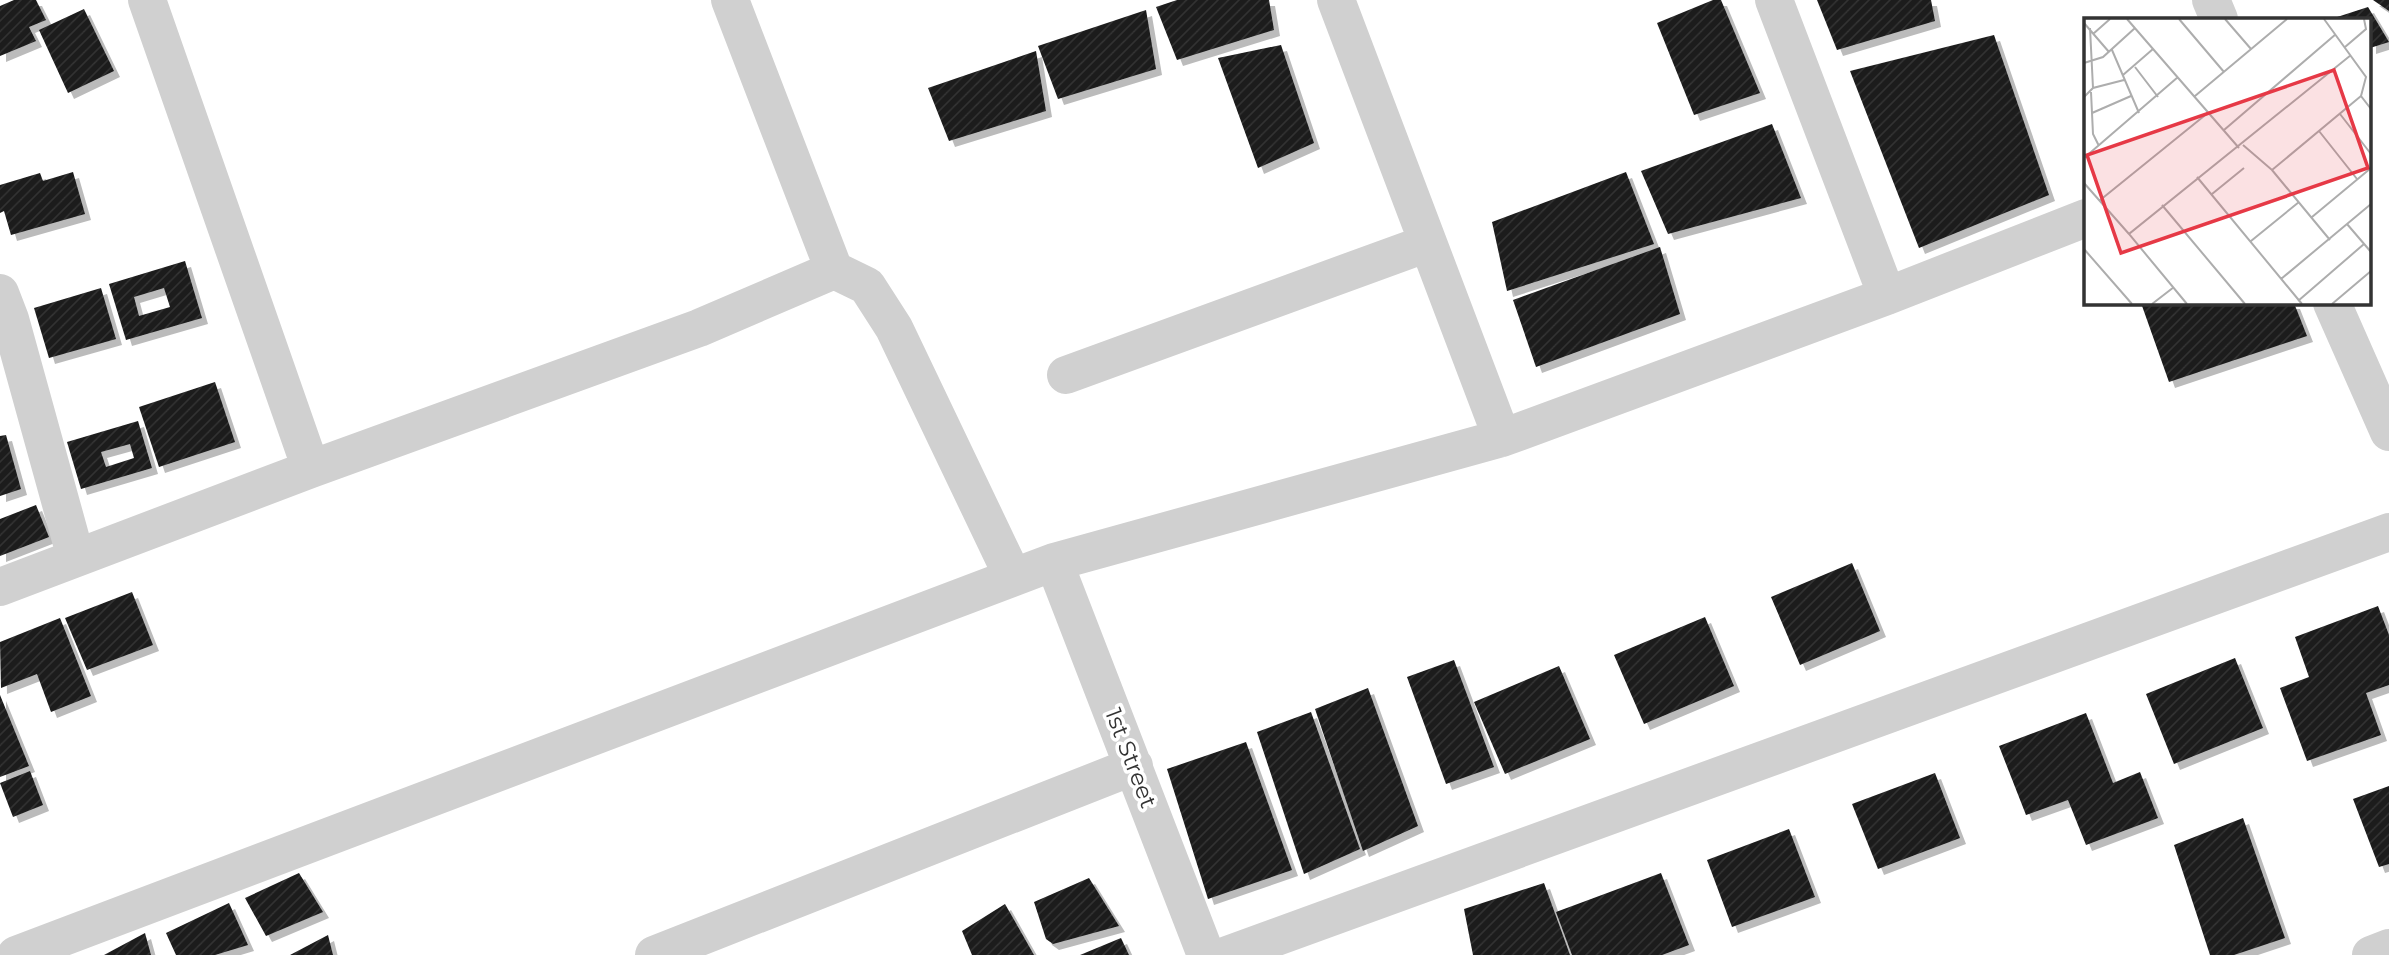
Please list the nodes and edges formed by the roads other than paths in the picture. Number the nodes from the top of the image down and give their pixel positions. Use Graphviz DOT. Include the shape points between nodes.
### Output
graph roads {
  1 [pos="146,0"];
  2 [pos="730,0"];
  3 [pos="1336,0"];
  4 [pos="1774,0"];
  5 [pos="2211,0"];
  6 [pos="2218,18"];
  7 [pos="2084,219"];
  8 [pos="1428,243"];
  9 [pos="834,270"];
  10 [pos="0,293"];
  11 [pos="1887,296"];
  12 [pos="2332,304"];
  13 [pos="1066,375"];
  14 [pos="2389,432"];
  15 [pos="1502,438"];
  16 [pos="311,469"];
  17 [pos="2389,532"];
  18 [pos="76,558"];
  19 [pos="1054,562"];
  20 [pos="1013,577"];
  21 [pos="0,587"];
  22 [pos="1134,766"];
  23 [pos="2389,948"];
  24 [pos="16,955"];
  25 [pos="654,955"];
  26 [pos="1206,955"];
  27 [pos="1227,955"];
  28 [pos="2371,955"];
  1 -- 16 [label="street"];
  2 -- 9 [label="street"];
  3 -- 8 [label="street"];
  4 -- 11 [label="street"];
  5 -- 6 [label="street"];
  7 -- 11 [label="street"];
  8 -- 13 [label="street"];
  8 -- 15 [label="street"];
  9 -- 16 [label="street" via="699,328"];
  9 -- 20 [label="street" via="867,286 894,328"];
  10 -- 18 [label="street"];
  11 -- 15 [label="street"];
  12 -- 14 [label="street"];
  15 -- 19 [label="street"];
  16 -- 18 [label="street"];
  17 -- 27 [label="street"];
  18 -- 21 [label="street"];
  19 -- 20 [label="street"];
  19 -- 22 [label="street, 1st Street"];
  20 -- 24 [label="street"];
  22 -- 25 [label="street"];
  22 -- 26 [label="street, 1st Street"];
  23 -- 28 [label="street"];
}
